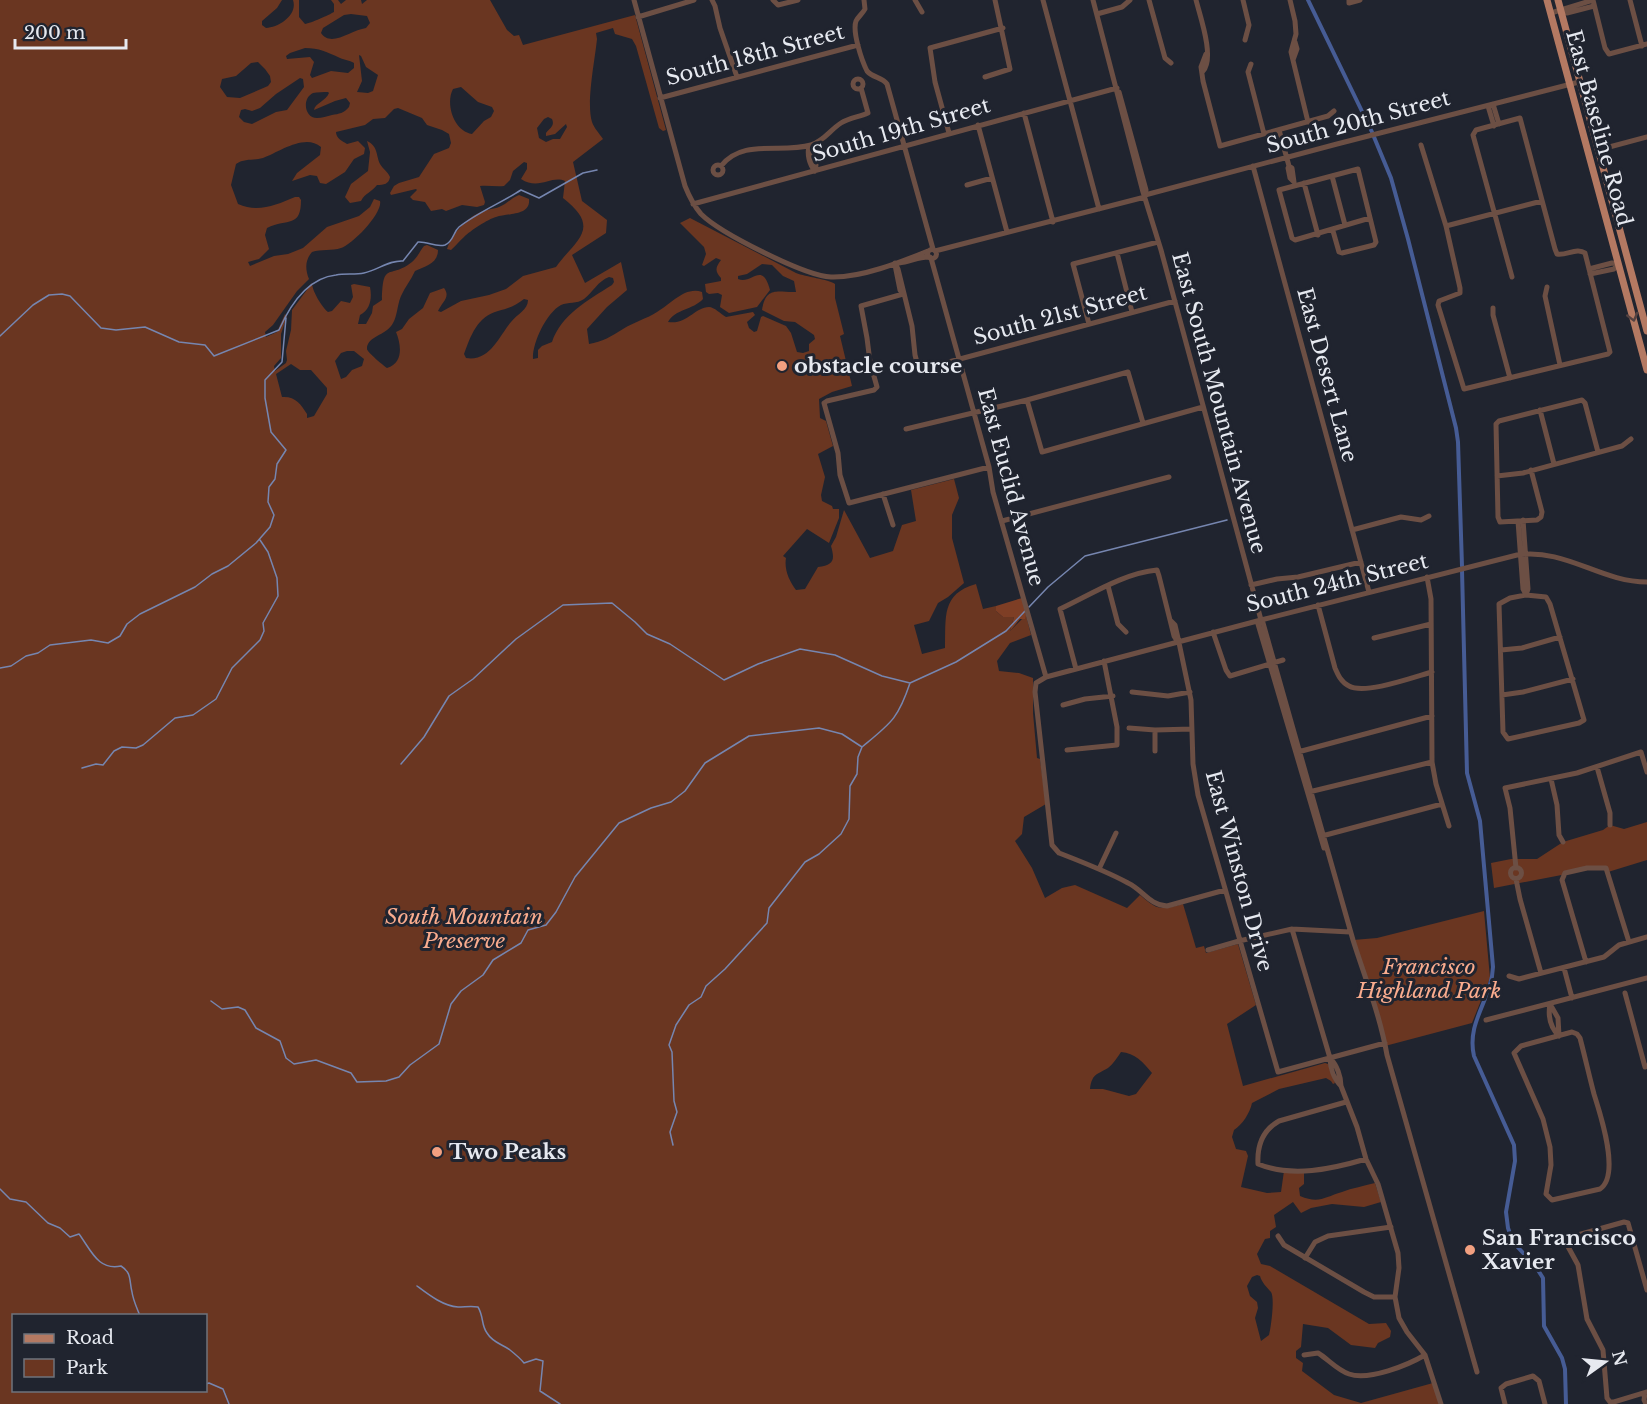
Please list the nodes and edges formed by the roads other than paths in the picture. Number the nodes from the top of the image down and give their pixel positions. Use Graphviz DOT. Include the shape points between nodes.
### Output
graph roads {
  1 [pos="634,0"];
  2 [pos="694,0"];
  3 [pos="711,0"];
  4 [pos="773,0"];
  5 [pos="798,0"];
  6 [pos="864,0"];
  7 [pos="915,0"];
  8 [pos="995,0"];
  9 [pos="1043,0"];
  10 [pos="1093,0"];
  11 [pos="1130,0"];
  12 [pos="1149,0"];
  13 [pos="1196,0"];
  14 [pos="1243,0"];
  15 [pos="1290,0"];
  16 [pos="1360,0"];
  17 [pos="1547,0"];
  18 [pos="1558,0"];
  19 [pos="1630,0"];
  20 [pos="1349,1"];
  21 [pos="1593,2"];
  22 [pos="1560,11"];
  23 [pos="922,12"];
  24 [pos="1097,14"];
  25 [pos="1551,14"];
  26 [pos="638,17"];
  27 [pos="1003,28"];
  28 [pos="1245,40"];
  29 [pos="858,45"];
  30 [pos="1645,45"];
  31 [pos="1171,63"];
  32 [pos="1251,64"];
  33 [pos="737,77"];
  34 [pos="985,77"];
  35 [pos="1580,82"];
  36 [pos="1570,85"];
  37 [pos="861,88"];
  38 [pos="1117,88"];
  39 [pos="660,98"];
  40 [pos="1070,100"];
  41 [pos="1491,105"];
  42 [pos="1577,110"];
  43 [pos="1334,111"];
  44 [pos="1024,113"];
  45 [pos="1308,122"];
  46 [pos="978,125"];
  47 [pos="1496,125"];
  48 [pos="1279,130"];
  49 [pos="949,133"];
  50 [pos="1264,134"];
  51 [pos="1647,137"];
  52 [pos="1421,145"];
  53 [pos="809,146"];
  54 [pos="904,147"];
  55 [pos="1598,150"];
  56 [pos="1287,157"];
  57 [pos="1591,164"];
  58 [pos="721,166"];
  59 [pos="1253,166"];
  60 [pos="815,171"];
  61 [pos="1332,176"];
  62 [pos="992,178"];
  63 [pos="1304,183"];
  64 [pos="1294,184"];
  65 [pos="967,185"];
  66 [pos="1145,196"];
  67 [pos="1542,201"];
  68 [pos="1612,201"];
  69 [pos="693,204"];
  70 [pos="1602,204"];
  71 [pos="1099,209"];
  72 [pos="1494,213"];
  73 [pos="1370,218"];
  74 [pos="1053,222"];
  75 [pos="1345,225"];
  76 [pos="1446,226"];
  77 [pos="1333,231"];
  78 [pos="1007,232"];
  79 [pos="1318,235"];
  80 [pos="1158,242"];
  81 [pos="1117,253"];
  82 [pos="932,254"];
  83 [pos="1628,262"];
  84 [pos="895,263"];
  85 [pos="1618,264"];
  86 [pos="1589,272"];
  87 [pos="1512,277"];
  88 [pos="1547,287"];
  89 [pos="903,294"];
  90 [pos="1175,301"];
  91 [pos="1493,308"];
  92 [pos="1132,312"];
  93 [pos="1089,324"];
  94 [pos="1647,331"];
  95 [pos="959,359"];
  96 [pos="1560,365"];
  97 [pos="1647,370"];
  98 [pos="1510,378"];
  99 [pos="1027,400"];
  100 [pos="1203,407"];
  101 [pos="1540,410"];
  102 [pos="974,412"];
  103 [pos="1143,423"];
  104 [pos="906,429"];
  105 [pos="1631,439"];
  106 [pos="1598,452"];
  107 [pos="1554,464"];
  108 [pos="989,467"];
  109 [pos="1531,470"];
  110 [pos="1497,476"];
  111 [pos="1169,477"];
  112 [pos="883,494"];
  113 [pos="1430,516"];
  114 [pos="1521,520"];
  115 [pos="1002,521"];
  116 [pos="893,525"];
  117 [pos="1352,530"];
  118 [pos="1523,554"];
  119 [pos="1361,562"];
  120 [pos="1427,577"];
  121 [pos="1647,582"];
  122 [pos="1251,585"];
  123 [pos="1108,586"];
  124 [pos="1369,592"];
  125 [pos="1526,595"];
  126 [pos="1318,605"];
  127 [pos="1260,620"];
  128 [pos="1431,624"];
  129 [pos="1126,632"];
  130 [pos="1213,632"];
  131 [pos="1560,637"];
  132 [pos="1374,638"];
  133 [pos="1178,642"];
  134 [pos="1501,650"];
  135 [pos="1283,660"];
  136 [pos="1104,661"];
  137 [pos="1273,663"];
  138 [pos="1076,669"];
  139 [pos="1432,672"];
  140 [pos="1046,677"];
  141 [pos="1573,679"];
  142 [pos="1348,686"];
  143 [pos="1132,692"];
  144 [pos="1190,692"];
  145 [pos="1343,693"];
  146 [pos="1502,695"];
  147 [pos="1113,696"];
  148 [pos="1296,702"];
  149 [pos="1063,705"];
  150 [pos="1285,705"];
  151 [pos="1432,716"];
  152 [pos="1129,728"];
  153 [pos="1192,729"];
  154 [pos="1155,730"];
  155 [pos="1066,750"];
  156 [pos="1155,751"];
  157 [pos="1298,752"];
  158 [pos="1432,762"];
  159 [pos="1597,766"];
  160 [pos="1647,772"];
  161 [pos="1551,779"];
  162 [pos="1310,792"];
  163 [pos="1442,804"];
  164 [pos="1610,825"];
  165 [pos="1449,826"];
  166 [pos="1116,833"];
  167 [pos="1322,836"];
  168 [pos="1563,842"];
  169 [pos="1099,869"];
  170 [pos="1225,890"];
  171 [pos="1292,929"];
  172 [pos="1350,932"];
  173 [pos="1647,938"];
  174 [pos="1239,941"];
  175 [pos="1629,942"];
  176 [pos="1208,950"];
  177 [pos="1586,962"];
  178 [pos="1564,968"];
  179 [pos="1541,973"];
  180 [pos="1509,976"];
  181 [pos="1647,978"];
  182 [pos="1624,993"];
  183 [pos="1572,998"];
  184 [pos="1550,1004"];
  185 [pos="1558,1018"];
  186 [pos="1486,1020"];
  187 [pos="1550,1021"];
  188 [pos="1559,1036"];
  189 [pos="1385,1043"];
  190 [pos="1330,1058"];
  191 [pos="1646,1067"];
  192 [pos="1346,1102"];
  193 [pos="1366,1158"];
  194 [pos="1391,1227"];
  195 [pos="1278,1236"];
  196 [pos="1305,1258"];
  197 [pos="1647,1290"];
  198 [pos="1395,1297"];
  199 [pos="1304,1355"];
  200 [pos="1425,1355"];
  201 [pos="1477,1372"];
  202 [pos="1646,1394"];
  203 [pos="1441,1404"];
  204 [pos="1505,1404"];
  205 [pos="1545,1404"];
  206 [pos="1647,1404"];
  1 -- 26 [label="street"];
  2 -- 26 [label="street"];
  3 -- 33 [label="street"];
  4 -- 5 [label="street" via="778,4"];
  6 -- 29 [label="street, East Euclid Avenue" via="865,9 856,21"];
  7 -- 23 [label="street"];
  8 -- 27 [label="street"];
  9 -- 40 [label="street"];
  10 -- 24 [label="street, East South Mountain Avenue"];
  11 -- 24 [label="street" via="1122,7"];
  12 -- 31 [label="street" via="1165,58"];
  13 -- 50 [label="street" via="1207,41 1201,66 1203,81 1220,146"];
  14 -- 28 [label="street" via="1249,25"];
  15 -- 45 [label="street" via="1295,21 1291,52"];
  16 -- 20 [label="street"];
  17 -- 25 [label="main road, East Baseline Road"];
  18 -- 22 [label="main road, East Baseline Road"];
  19 -- 30 [label="street"];
  21 -- 22 [label="street"];
  21 -- 30 [label="street" via="1609,54"];
  22 -- 25 [label="street"];
  22 -- 35 [label="main road, East Baseline Road"];
  24 -- 38 [label="street, East South Mountain Avenue"];
  25 -- 36 [label="main road, East Baseline Road"];
  26 -- 39 [label="street"];
  27 -- 34 [label="street" via="1010,69"];
  27 -- 49 [label="street" via="930,48"];
  29 -- 33 [label="street, South 18th Street"];
  29 -- 54 [label="street, East Euclid Avenue" via="867,71 887,84"];
  32 -- 50 [label="street" via="1248,72"];
  33 -- 39 [label="street, South 18th Street"];
  35 -- 36 [label="street, South 20th Street"];
  35 -- 55 [label="main road, East Baseline Road"];
  36 -- 41 [label="street, South 20th Street"];
  36 -- 42 [label="main road, East Baseline Road"];
  37 -- 53 [label="street" via="868,113 847,120"];
  38 -- 40 [label="street, South 19th Street"];
  38 -- 66 [label="street, East South Mountain Avenue"];
  39 -- 69 [label="street" via="681,176"];
  40 -- 44 [label="street, South 19th Street"];
  40 -- 71 [label="street"];
  41 -- 47 [label="street"];
  41 -- 56 [label="street, South 20th Street"];
  42 -- 55 [label="main road" via="1590,143"];
  42 -- 57 [label="main road, East Baseline Road"];
  43 -- 45 [label="street"];
  44 -- 46 [label="street, South 19th Street"];
  44 -- 74 [label="street"];
  45 -- 48 [label="street"];
  46 -- 49 [label="street, South 19th Street"];
  46 -- 62 [label="street"];
  47 -- 67 [label="street" via="1520,118"];
  47 -- 72 [label="street" via="1473,132"];
  48 -- 50 [label="street"];
  48 -- 56 [label="street"];
  49 -- 54 [label="street, South 19th Street"];
  51 -- 55 [label="street"];
  52 -- 76 [label="street"];
  53 -- 58 [label="street" via="747,150"];
  53 -- 60 [label="street"];
  54 -- 60 [label="street, South 19th Street"];
  54 -- 82 [label="street, East Euclid Avenue"];
  55 -- 57 [label="main road"];
  55 -- 68 [label="main road, East Baseline Road"];
  56 -- 59 [label="street, South 20th Street"];
  56 -- 64 [label="street"];
  57 -- 70 [label="main road, East Baseline Road"];
  59 -- 66 [label="street, South 20th Street"];
  59 -- 117 [label="street, East Desert Lane"];
  60 -- 69 [label="street, South 19th Street"];
  61 -- 63 [label="street"];
  61 -- 73 [label="street" via="1358,169"];
  61 -- 75 [label="street"];
  62 -- 65 [label="street"];
  62 -- 78 [label="street"];
  63 -- 64 [label="street"];
  63 -- 79 [label="street"];
  64 -- 79 [label="street" via="1279,190 1292,238"];
  66 -- 71 [label="street, South 20th Street"];
  66 -- 80 [label="street, East South Mountain Avenue"];
  67 -- 72 [label="street"];
  67 -- 86 [label="street" via="1557,254 1582,250"];
  68 -- 70 [label="main road"];
  68 -- 83 [label="main road, East Baseline Road"];
  69 -- 84 [label="street, South 20th Street" via="722,229 814,275 845,277"];
  70 -- 85 [label="main road, East Baseline Road"];
  71 -- 74 [label="street, South 20th Street"];
  72 -- 76 [label="street"];
  72 -- 87 [label="street"];
  73 -- 75 [label="street"];
  73 -- 77 [label="street" via="1374,244 1342,253"];
  74 -- 78 [label="street, South 20th Street"];
  75 -- 77 [label="street"];
  76 -- 98 [label="street" via="1460,293 1439,301 1464,388"];
  77 -- 79 [label="street"];
  78 -- 82 [label="street, South 20th Street"];
  80 -- 81 [label="street"];
  80 -- 90 [label="street, East South Mountain Avenue"];
  81 -- 92 [label="street"];
  81 -- 93 [label="street" via="1073,264"];
  82 -- 84 [label="street, South 20th Street"];
  82 -- 95 [label="street, East Euclid Avenue"];
  83 -- 85 [label="main road"];
  83 -- 94 [label="main road, East Baseline Road"];
  84 -- 89 [label="street"];
  85 -- 86 [label="street"];
  85 -- 97 [label="main road, East Baseline Road, one-way"];
  86 -- 96 [label="street" via="1610,352"];
  88 -- 96 [label="street" via="1545,296"];
  89 -- 95 [label="street, South 21st Street" via="920,370"];
  89 -- 112 [label="street" via="861,306 877,387 824,403 849,503"];
  90 -- 92 [label="street, South 21st Street"];
  90 -- 100 [label="street, East South Mountain Avenue"];
  91 -- 98 [label="street"];
  92 -- 93 [label="street, South 21st Street"];
  93 -- 95 [label="street, South 21st Street"];
  95 -- 102 [label="street, East Euclid Avenue"];
  96 -- 98 [label="street"];
  99 -- 102 [label="street"];
  99 -- 103 [label="street" via="1128,372"];
  99 -- 103 [label="street" via="1041,452"];
  100 -- 103 [label="street"];
  100 -- 122 [label="street, East South Mountain Avenue"];
  101 -- 106 [label="street" via="1582,400"];
  101 -- 107 [label="street"];
  101 -- 110 [label="street" via="1496,424"];
  102 -- 104 [label="street"];
  102 -- 108 [label="street, East Euclid Avenue"];
  105 -- 106 [label="street" via="1622,446"];
  106 -- 107 [label="street"];
  107 -- 109 [label="street"];
  108 -- 112 [label="street"];
  108 -- 115 [label="street, East Euclid Avenue"];
  109 -- 110 [label="street"];
  109 -- 114 [label="street" via="1542,512 1537,520"];
  110 -- 114 [label="street" via="1500,522"];
  111 -- 115 [label="street"];
  112 -- 116 [label="street"];
  113 -- 117 [label="street" via="1421,520 1401,517"];
  114 -- 118 [label="street"];
  115 -- 140 [label="street, East Euclid Avenue"];
  117 -- 119 [label="street, East Desert Lane"];
  118 -- 120 [label="street, South 24th Street"];
  118 -- 121 [label="street, South 24th Street" via="1563,557 1615,577"];
  118 -- 125 [label="street"];
  119 -- 122 [label="street"];
  119 -- 124 [label="street, East Desert Lane"];
  120 -- 124 [label="street, South 24th Street"];
  120 -- 128 [label="street"];
  122 -- 127 [label="street, East South Mountain Avenue"];
  123 -- 129 [label="street" via="1118,624"];
  123 -- 133 [label="street, East Winston Drive" via="1157,570"];
  123 -- 138 [label="street" via="1060,609"];
  124 -- 126 [label="street, South 24th Street"];
  125 -- 131 [label="street" via="1548,599"];
  125 -- 134 [label="street" via="1498,604"];
  126 -- 127 [label="street, South 24th Street"];
  126 -- 142 [label="street" via="1335,668"];
  127 -- 130 [label="street, South 24th Street"];
  127 -- 137 [label="street, East South Mountain Avenue"];
  128 -- 132 [label="street"];
  128 -- 139 [label="street"];
  130 -- 133 [label="street, South 24th Street"];
  130 -- 137 [label="street" via="1230,676"];
  131 -- 134 [label="street"];
  131 -- 141 [label="street"];
  133 -- 136 [label="street, South 24th Street"];
  133 -- 144 [label="street, East Winston Drive"];
  134 -- 146 [label="street"];
  135 -- 137 [label="street"];
  136 -- 138 [label="street, South 24th Street"];
  136 -- 147 [label="street"];
  137 -- 150 [label="street, East South Mountain Avenue"];
  138 -- 140 [label="street, South 24th Street"];
  139 -- 142 [label="street" via="1366,689"];
  139 -- 151 [label="street"];
  140 -- 169 [label="street, South 24th Street" via="1036,683 1035,692 1053,845 1059,853"];
  141 -- 146 [label="street"];
  141 -- 146 [label="street" via="1584,720 1520,737 1506,738 1503,732"];
  142 -- 145 [label="street"];
  143 -- 144 [label="street" via="1168,696"];
  144 -- 153 [label="street, East Winston Drive"];
  147 -- 149 [label="street"];
  147 -- 155 [label="street" via="1117,745"];
  148 -- 150 [label="street"];
  150 -- 157 [label="street, East South Mountain Avenue"];
  151 -- 157 [label="street"];
  151 -- 158 [label="street"];
  152 -- 154 [label="street"];
  153 -- 154 [label="street"];
  153 -- 170 [label="street, East Winston Drive" via="1198,795"];
  154 -- 156 [label="street"];
  157 -- 162 [label="street, East South Mountain Avenue"];
  158 -- 162 [label="street"];
  158 -- 163 [label="street"];
  159 -- 160 [label="street" via="1641,752"];
  159 -- 161 [label="street"];
  159 -- 164 [label="street"];
  161 -- 168 [label="street"];
  161 -- 179 [label="street" via="1505,788 1516,868 1522,873 1516,879"];
  162 -- 167 [label="street, East South Mountain Avenue"];
  163 -- 165 [label="street"];
  163 -- 167 [label="street"];
  166 -- 169 [label="street"];
  167 -- 172 [label="street, East South Mountain Avenue"];
  169 -- 170 [label="street" via="1131,884 1158,906"];
  170 -- 174 [label="street, East Winston Drive"];
  171 -- 172 [label="street"];
  171 -- 174 [label="street"];
  171 -- 190 [label="street"];
  172 -- 189 [label="street, East South Mountain Avenue"];
  173 -- 175 [label="street"];
  174 -- 176 [label="street"];
  174 -- 190 [label="street, East Winston Drive" via="1278,1072"];
  175 -- 177 [label="street" via="1604,957"];
  175 -- 177 [label="street" via="1606,868 1587,868 1562,876"];
  177 -- 178 [label="street"];
  178 -- 179 [label="street"];
  178 -- 183 [label="street"];
  179 -- 180 [label="street" via="1519,979"];
  181 -- 183 [label="street"];
  182 -- 191 [label="street"];
  183 -- 184 [label="street"];
  184 -- 185 [label="street"];
  184 -- 186 [label="street"];
  184 -- 187 [label="street"];
  185 -- 187 [label="street"];
  185 -- 188 [label="street"];
  187 -- 188 [label="street"];
  188 -- 188 [label="street" via="1515,1050 1550,1147 1546,1194 1549,1199 1559,1200 1604,1187 1607,1176 1606,1132 1580,1038 1572,1032"];
  189 -- 190 [label="street"];
  189 -- 201 [label="street, East South Mountain Avenue"];
  190 -- 192 [label="street"];
  192 -- 193 [label="street"];
  192 -- 193 [label="street" via="1271,1125 1260,1143 1258,1164 1312,1171"];
  193 -- 194 [label="street"];
  194 -- 196 [label="street" via="1328,1236 1315,1242"];
  194 -- 198 [label="street" via="1399,1263"];
  195 -- 196 [label="street" via="1284,1245"];
  196 -- 198 [label="street" via="1374,1297"];
  197 -- 202 [label="street" via="1628,1223 1567,1238 1578,1265 1587,1319 1603,1350 1607,1398 1610,1402"];
  198 -- 200 [label="street" via="1402,1325"];
  199 -- 200 [label="street" via="1318,1353 1343,1372 1361,1376 1407,1365"];
  200 -- 203 [label="street"];
  202 -- 206 [label="street"];
  204 -- 205 [label="street" via="1501,1388 1533,1376 1539,1381"];
}
